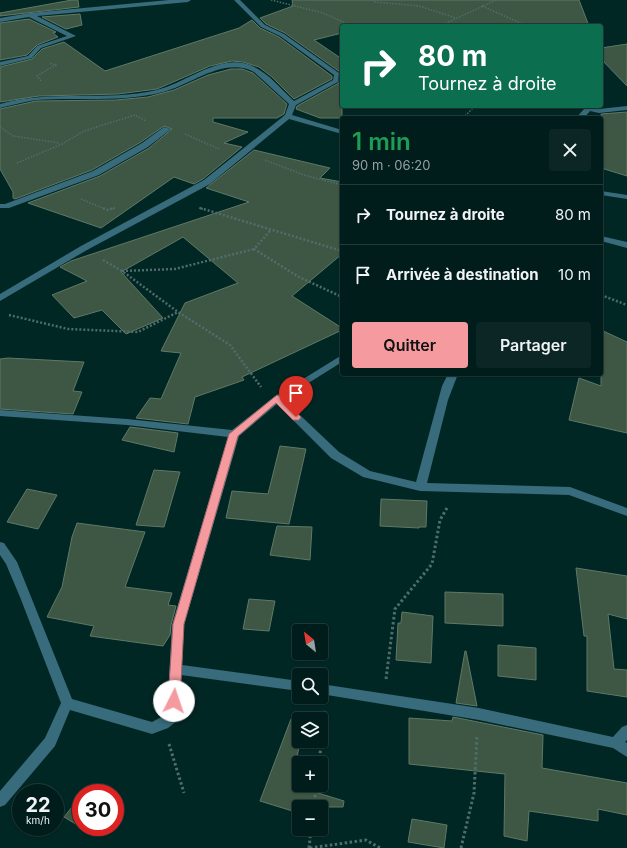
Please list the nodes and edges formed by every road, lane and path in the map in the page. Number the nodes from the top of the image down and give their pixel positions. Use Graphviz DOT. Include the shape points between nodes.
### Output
graph roads {
  1 [pos="188,0"];
  2 [pos="237,0"];
  3 [pos="271,0"];
  4 [pos="372,0"];
  5 [pos="496,0"];
  6 [pos="482,6"];
  7 [pos="30,15"];
  8 [pos="456,18"];
  9 [pos="0,20"];
  10 [pos="348,24"];
  11 [pos="444,24"];
  12 [pos="522,24"];
  13 [pos="30,57"];
  14 [pos="0,64"];
  15 [pos="339,74"];
  16 [pos="37,97"];
  17 [pos="293,104"];
  18 [pos="0,106"];
  19 [pos="473,108"];
  20 [pos="585,108"];
  21 [pos="627,108"];
  22 [pos="588,109"];
  23 [pos="288,116"];
  24 [pos="465,116"];
  25 [pos="582,116"];
  26 [pos="0,127"];
  27 [pos="167,129"];
  28 [pos="340,131"];
  29 [pos="62,144"];
  30 [pos="247,151"];
  31 [pos="17,163"];
  32 [pos="340,184"];
  33 [pos="53,188"];
  34 [pos="603,193"];
  35 [pos="627,196"];
  36 [pos="173,200"];
  37 [pos="0,206"];
  38 [pos="122,207"];
  39 [pos="270,231"];
  40 [pos="627,235"];
  41 [pos="603,238"];
  42 [pos="625,244"];
  43 [pos="84,248"];
  44 [pos="254,249"];
  45 [pos="340,250"];
  46 [pos="122,271"];
  47 [pos="340,296"];
  48 [pos="603,296"];
  49 [pos="0,298"];
  50 [pos="627,305"];
  51 [pos="178,312"];
  52 [pos="7,315"];
  53 [pos="340,359"];
  54 [pos="452,376"];
  55 [pos="277,398"];
  56 [pos="0,413"];
  57 [pos="234,434"];
  58 [pos="420,487"];
  59 [pos="458,488"];
  60 [pos="627,512"];
  61 [pos="0,546"];
  62 [pos="176,669"];
  63 [pos="292,685"];
  64 [pos="328,690"];
  65 [pos="384,697"];
  66 [pos="67,703"];
  67 [pos="323,704"];
  68 [pos="479,714"];
  69 [pos="163,724"];
  70 [pos="627,731"];
  71 [pos="616,743"];
  72 [pos="627,751"];
  73 [pos="319,756"];
  74 [pos="184,793"];
  75 [pos="0,801"];
  76 [pos="311,836"];
  77 [pos="310,848"];
  78 [pos="380,848"];
  79 [pos="460,848"];
  1 -- 7 [label="street"];
  2 -- 15 [label="street" via="263,26 282,35"];
  3 -- 10 [label="path" via="323,13"];
  4 -- 8 [label="path" via="419,6"];
  5 -- 6 [label="path"];
  6 -- 8 [label="path"];
  6 -- 12 [label="path"];
  7 -- 9 [label="street"];
  7 -- 13 [label="street" via="73,36 39,47"];
  8 -- 11 [label="path"];
  13 -- 14 [label="street"];
  13 -- 16 [label="path" via="56,65 37,76 43,83"];
  15 -- 17 [label="street" via="336,81"];
  16 -- 17 [label="street" via="97,99 140,95 181,84 226,65 244,65 256,69"];
  16 -- 18 [label="street"];
  17 -- 23 [label="street"];
  19 -- 24 [label="path"];
  20 -- 22 [label="street"];
  21 -- 22 [label="street" via="599,111"];
  22 -- 25 [label="street"];
  23 -- 28 [label="street"];
  23 -- 30 [label="street"];
  26 -- 29 [label="path" via="13,136"];
  27 -- 29 [label="path" via="160,129 135,115 84,131"];
  27 -- 30 [label="path" via="182,131 229,153"];
  27 -- 33 [label="street" via="145,145 96,173"];
  29 -- 31 [label="path"];
  30 -- 32 [label="path" via="278,167"];
  30 -- 36 [label="street" via="207,182"];
  33 -- 37 [label="street"];
  33 -- 38 [label="path" via="107,210"];
  34 -- 35 [label="street"];
  36 -- 39 [label="path"];
  36 -- 43 [label="street"];
  39 -- 44 [label="path"];
  39 -- 45 [label="path"];
  40 -- 42 [label="street"];
  41 -- 42 [label="street"];
  43 -- 46 [label="path"];
  43 -- 49 [label="street"];
  44 -- 46 [label="path" via="175,269"];
  44 -- 47 [label="path" via="299,277"];
  46 -- 51 [label="path"];
  48 -- 50 [label="path"];
  51 -- 52 [label="path" via="138,332 68,329"];
  51 -- 55 [label="path" via="230,345 258,384"];
  53 -- 55 [label="street"];
  54 -- 58 [label="street" via="446,386 427,469"];
  55 -- 57 [label="street"];
  55 -- 58 [label="street" via="335,455 366,474"];
  56 -- 57 [label="street" via="127,422"];
  57 -- 62 [label="street" via="178,624"];
  58 -- 59 [label="street"];
  59 -- 60 [label="street" via="570,491"];
  59 -- 65 [label="path" via="440,520 432,564 395,609"];
  61 -- 66 [label="street" via="11,562 20,583"];
  62 -- 63 [label="street"];
  62 -- 69 [label="street" via="173,717"];
  64 -- 65 [label="street"];
  65 -- 68 [label="street"];
  66 -- 69 [label="street" via="152,728"];
  66 -- 75 [label="street" via="50,742"];
  67 -- 73 [label="path"];
  68 -- 71 [label="street"];
  68 -- 79 [label="path" via="474,793"];
  69 -- 74 [label="path"];
  70 -- 71 [label="street"];
  71 -- 72 [label="street"];
  76 -- 77 [label="path"];
  77 -- 78 [label="path" via="366,840"];
}
